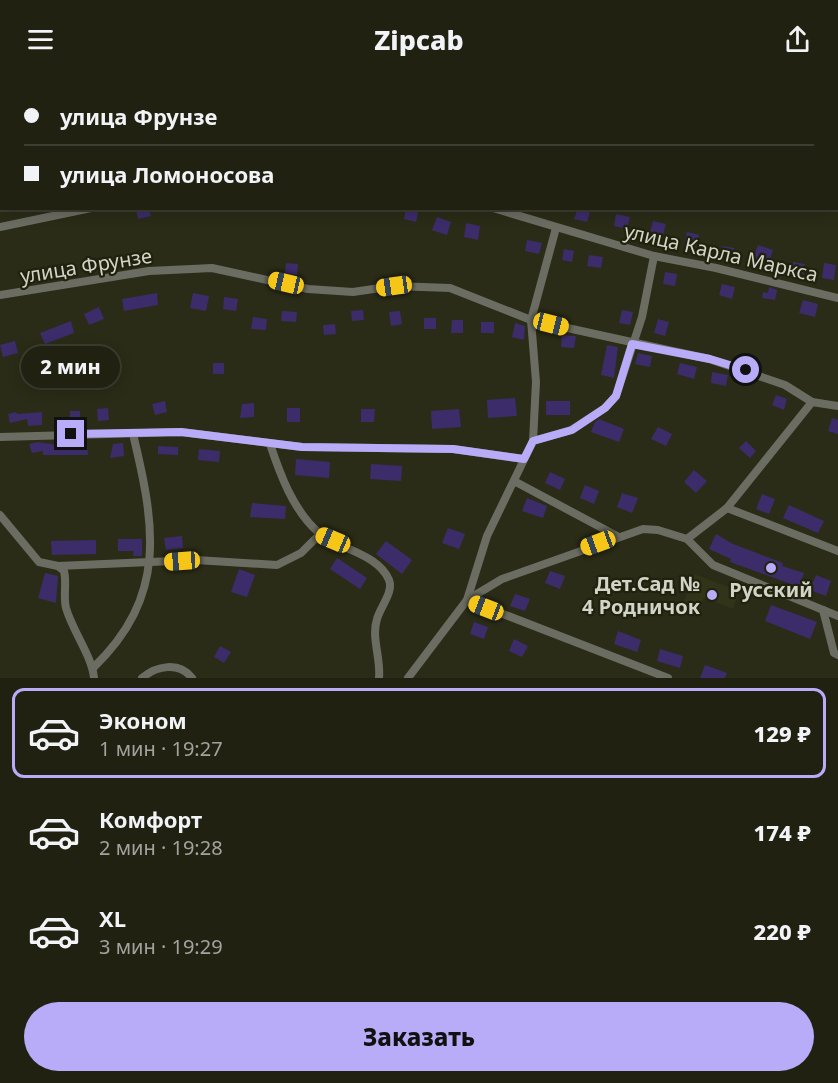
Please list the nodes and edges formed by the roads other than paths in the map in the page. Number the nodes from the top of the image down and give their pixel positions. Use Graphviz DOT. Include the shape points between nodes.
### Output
graph roads {
  1 [pos="81,210"];
  2 [pos="499,210"];
  3 [pos="0,227"];
  4 [pos="556,228"];
  5 [pos="654,256"];
  6 [pos="0,295"];
  7 [pos="838,298"];
  8 [pos="531,320"];
  9 [pos="632,344"];
  10 [pos="812,402"];
  11 [pos="838,406"];
  12 [pos="134,434"];
  13 [pos="0,437"];
  14 [pos="533,441"];
  15 [pos="270,444"];
  16 [pos="524,459"];
  17 [pos="514,481"];
  18 [pos="728,509"];
  19 [pos="0,515"];
  20 [pos="320,534"];
  21 [pos="617,536"];
  22 [pos="687,539"];
  23 [pos="838,551"];
  24 [pos="148,562"];
  25 [pos="58,566"];
  26 [pos="467,600"];
  27 [pos="823,610"];
  28 [pos="838,616"];
  29 [pos="838,655"];
  30 [pos="93,668"];
  31 [pos="94,678"];
  32 [pos="142,678"];
  33 [pos="192,678"];
  34 [pos="379,678"];
  35 [pos="408,678"];
  36 [pos="668,678"];
  1 -- 3 [label="street"];
  2 -- 4 [label="street, улица Карла Маркса"];
  4 -- 5 [label="street, улица Карла Маркса"];
  4 -- 8 [label="street"];
  5 -- 7 [label="street, улица Карла Маркса"];
  5 -- 9 [label="street" via="642,318"];
  6 -- 8 [label="street, улица Фрунзе" via="148,270 212,268 308,289 450,288"];
  8 -- 9 [label="street, улица Фрунзе"];
  8 -- 14 [label="street" via="536,382"];
  9 -- 10 [label="street, улица Фрунзе" via="746,370 785,385"];
  9 -- 14 [label="street" via="616,396 605,408 572,430"];
  10 -- 11 [label="street, улица Фрунзе"];
  10 -- 18 [label="street"];
  12 -- 13 [label="street"];
  12 -- 15 [label="street" via="181,432"];
  12 -- 24 [label="street" via="151,522"];
  14 -- 16 [label="street"];
  15 -- 16 [label="street" via="453,449"];
  15 -- 20 [label="street" via="281,477"];
  16 -- 17 [label="street"];
  17 -- 21 [label="street"];
  17 -- 26 [label="street" via="487,536"];
  18 -- 22 [label="street"];
  18 -- 23 [label="street"];
  19 -- 25 [label="street" via="39,562"];
  20 -- 24 [label="street" via="301,552 277,565 196,560"];
  20 -- 34 [label="street" via="358,553 389,579 391,587 376,621"];
  21 -- 22 [label="street" via="643,528"];
  21 -- 26 [label="street" via="502,579"];
  22 -- 27 [label="street" via="713,565"];
  24 -- 25 [label="street"];
  24 -- 30 [label="street" via="142,600 129,628"];
  25 -- 30 [label="street" via="66,577 66,608"];
  26 -- 35 [label="street"];
  26 -- 36 [label="street"];
  27 -- 28 [label="street"];
  27 -- 29 [label="street" via="834,653"];
  30 -- 31 [label="street"];
  32 -- 33 [label="street" via="152,669 165,667 178,668"];
}
